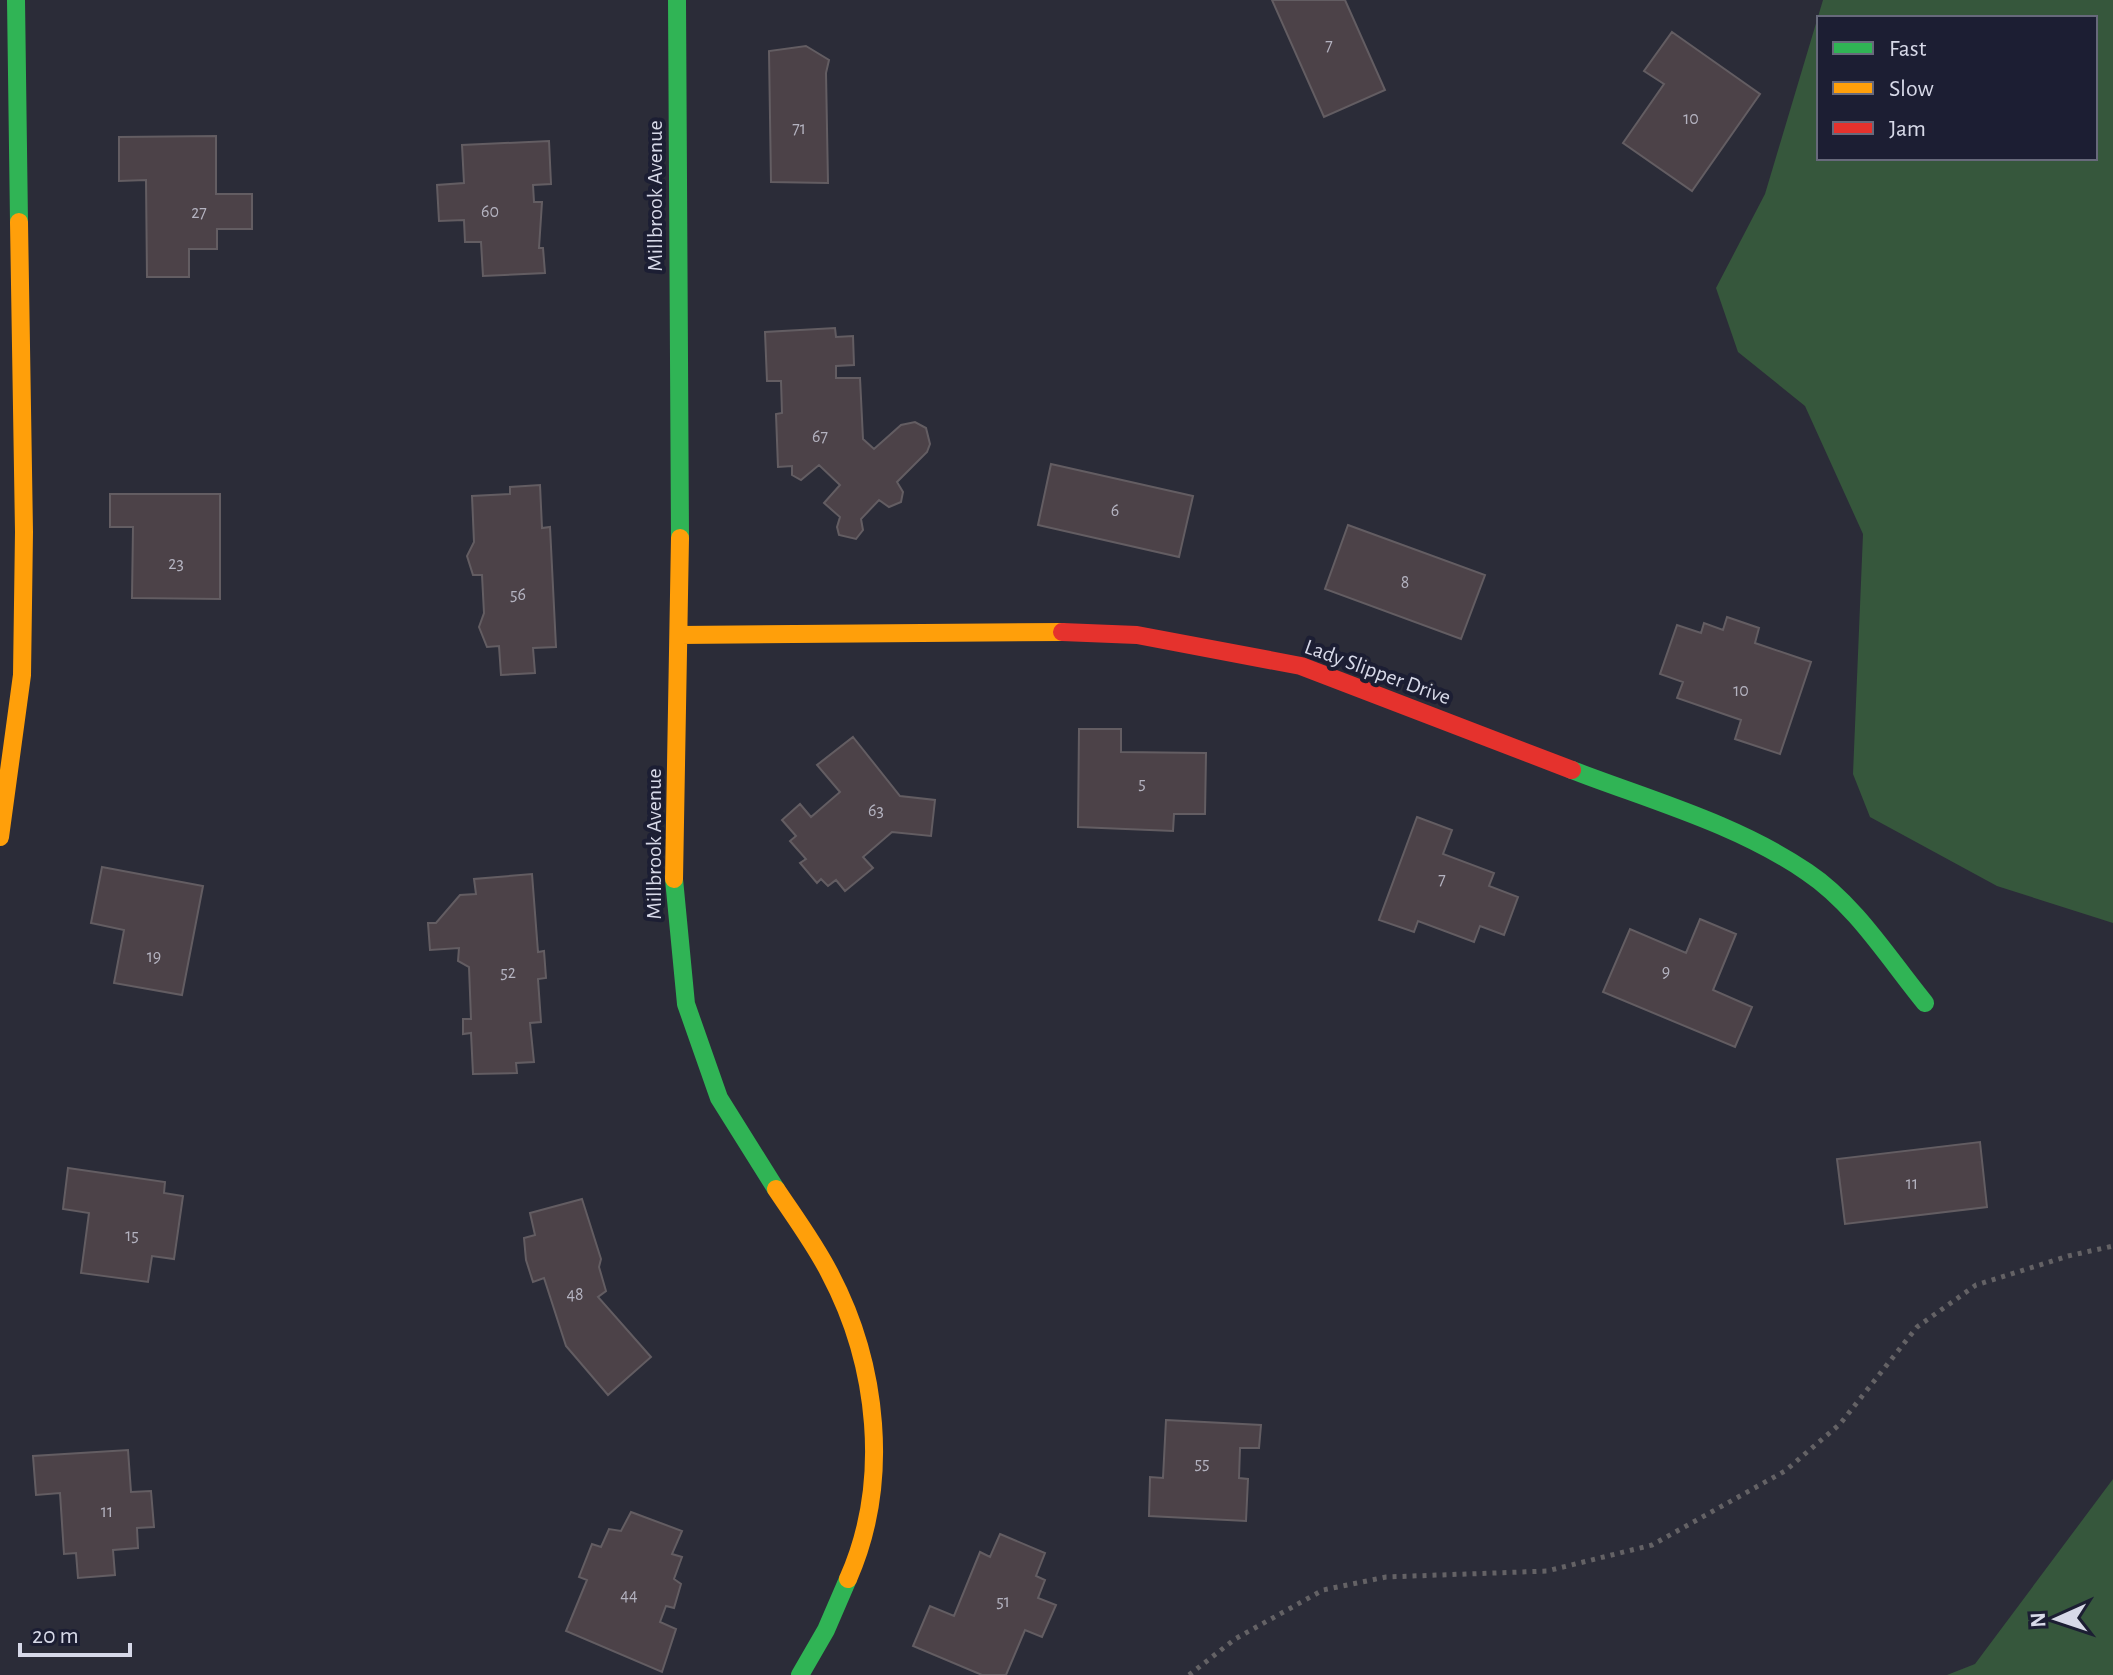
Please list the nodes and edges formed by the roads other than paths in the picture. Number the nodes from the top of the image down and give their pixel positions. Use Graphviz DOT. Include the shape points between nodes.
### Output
graph roads {
  1 [pos="16,0"];
  2 [pos="677,0"];
  3 [pos="680,635"];
  4 [pos="0,837"];
  5 [pos="1925,1003"];
  6 [pos="800,1675"];
  1 -- 4 [label="street" via="22,675"];
  2 -- 3 [label="street, Millbrook Avenue"];
  3 -- 5 [label="street, Lady Slipper Drive" via="1137,635 1301,666 1731,831 1808,872 1852,912"];
  3 -- 6 [label="street, Millbrook Avenue" via="673,900 686,1004 719,1098 829,1272 861,1348 872,1416 874,1486 857,1559"];
}
